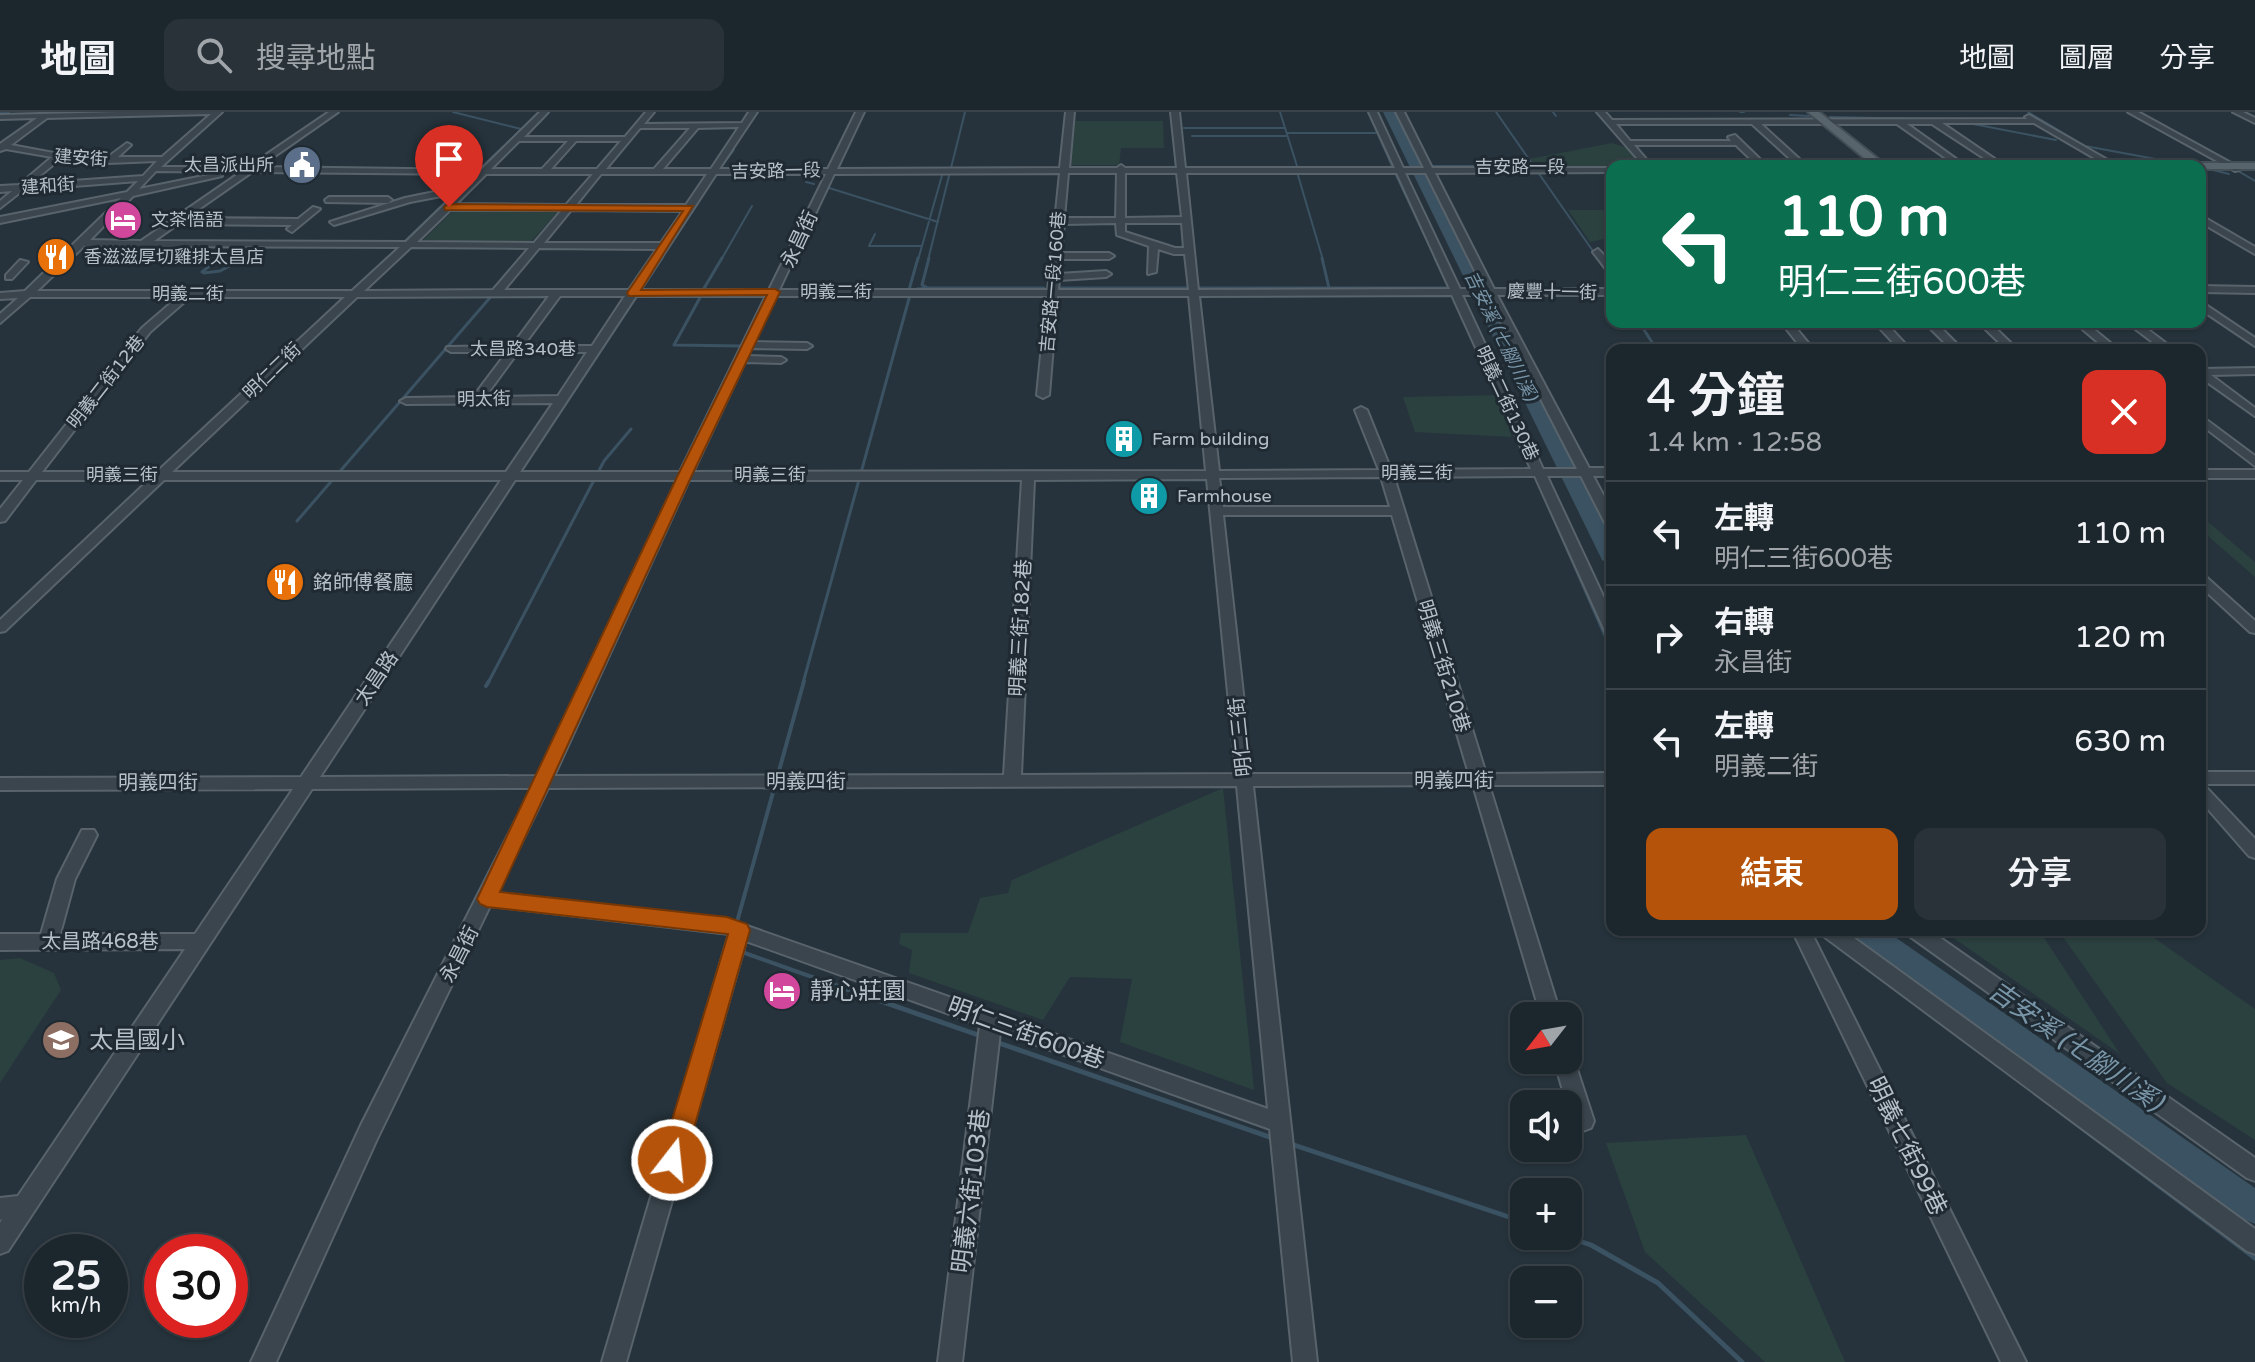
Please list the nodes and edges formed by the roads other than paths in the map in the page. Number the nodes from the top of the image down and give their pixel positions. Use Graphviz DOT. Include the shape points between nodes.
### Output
graph roads {
  1 [pos="217,112"];
  2 [pos="334,112"];
  3 [pos="544,112"];
  4 [pos="650,112"];
  5 [pos="860,112"];
  6 [pos="1070,112"];
  7 [pos="1175,112"];
  8 [pos="1373,112"];
  9 [pos="1400,112"];
  10 [pos="1601,112"];
  11 [pos="1671,112"];
  12 [pos="1704,112"];
  13 [pos="1813,112"];
  14 [pos="1920,112"];
  15 [pos="2021,112"];
  16 [pos="2132,112"];
  17 [pos="2237,112"];
  18 [pos="0,117"];
  19 [pos="21,117"];
  20 [pos="44,117"];
  21 [pos="748,119"];
  22 [pos="1753,121"];
  23 [pos="1898,121"];
  24 [pos="2035,121"];
  25 [pos="2255,121"];
  26 [pos="1610,122"];
  27 [pos="1680,122"];
  28 [pos="1715,122"];
  29 [pos="1826,122"];
  30 [pos="1935,122"];
  31 [pos="696,125"];
  32 [pos="639,126"];
  33 [pos="0,127"];
  34 [pos="575,138"];
  35 [pos="516,139"];
  36 [pos="627,139"];
  37 [pos="1628,143"];
  38 [pos="1739,143"];
  39 [pos="127,145"];
  40 [pos="1704,147"];
  41 [pos="1,148"];
  42 [pos="56,158"];
  43 [pos="1643,160"];
  44 [pos="1757,160"];
  45 [pos="1796,160"];
  46 [pos="1874,160"];
  47 [pos="1953,160"];
  48 [pos="1992,160"];
  49 [pos="2103,160"];
  50 [pos="97,161"];
  51 [pos="108,161"];
  52 [pos="158,165"];
  53 [pos="1180,168"];
  54 [pos="1606,168"];
  55 [pos="2206,168"];
  56 [pos="2234,168"];
  57 [pos="2255,168"];
  58 [pos="252,169"];
  59 [pos="833,169"];
  60 [pos="1121,169"];
  61 [pos="1398,169"];
  62 [pos="1428,169"];
  63 [pos="484,170"];
  64 [pos="600,170"];
  65 [pos="660,170"];
  66 [pos="715,170"];
  67 [pos="1064,170"];
  68 [pos="546,171"];
  69 [pos="145,178"];
  70 [pos="74,184"];
  71 [pos="21,188"];
  72 [pos="0,189"];
  73 [pos="454,191"];
  74 [pos="127,195"];
  75 [pos="329,200"];
  76 [pos="408,200"];
  77 [pos="0,205"];
  78 [pos="449,207"];
  79 [pos="567,208"];
  80 [pos="690,208"];
  81 [pos="316,209"];
  82 [pos="336,219"];
  83 [pos="0,220"];
  84 [pos="1120,220"];
  85 [pos="1184,220"];
  86 [pos="175,221"];
  87 [pos="1061,221"];
  88 [pos="300,222"];
  89 [pos="2206,223"];
  90 [pos="82,243"];
  91 [pos="144,243"];
  92 [pos="1154,243"];
  93 [pos="272,245"];
  94 [pos="406,246"];
  95 [pos="666,246"];
  96 [pos="534,247"];
  97 [pos="1188,251"];
  98 [pos="2255,251"];
  99 [pos="1606,252"];
  100 [pos="1056,256"];
  101 [pos="1109,256"];
  102 [pos="23,262"];
  103 [pos="1606,263"];
  104 [pos="1151,272"];
  105 [pos="1106,274"];
  106 [pos="9,277"];
  107 [pos="1054,277"];
  108 [pos="2206,289"];
  109 [pos="1454,290"];
  110 [pos="2255,290"];
  111 [pos="1193,291"];
  112 [pos="1492,291"];
  113 [pos="497,292"];
  114 [pos="775,292"];
  115 [pos="1051,292"];
  116 [pos="1606,292"];
  117 [pos="354,293"];
  118 [pos="557,293"];
  119 [pos="633,293"];
  120 [pos="27,294"];
  121 [pos="187,294"];
  122 [pos="0,296"];
  123 [pos="2206,308"];
  124 [pos="0,320"];
  125 [pos="1791,328"];
  126 [pos="1885,328"];
  127 [pos="1935,328"];
  128 [pos="1989,328"];
  129 [pos="2086,328"];
  130 [pos="2139,328"];
  131 [pos="2255,343"];
  132 [pos="804,344"];
  133 [pos="1804,344"];
  134 [pos="1900,344"];
  135 [pos="1952,344"];
  136 [pos="2007,344"];
  137 [pos="2106,344"];
  138 [pos="2162,344"];
  139 [pos="451,349"];
  140 [pos="512,349"];
  141 [pos="595,349"];
  142 [pos="746,349"];
  143 [pos="781,360"];
  144 [pos="2255,371"];
  145 [pos="2206,372"];
  146 [pos="2206,376"];
  147 [pos="1043,395"];
  148 [pos="477,399"];
  149 [pos="562,399"];
  150 [pos="406,401"];
  151 [pos="1361,410"];
  152 [pos="2255,413"];
  153 [pos="2206,423"];
  154 [pos="2255,462"];
  155 [pos="1539,472"];
  156 [pos="1585,472"];
  157 [pos="1606,472"];
  158 [pos="1211,473"];
  159 [pos="1386,473"];
  160 [pos="2206,474"];
  161 [pos="2255,474"];
  162 [pos="162,475"];
  163 [pos="510,475"];
  164 [pos="685,475"];
  165 [pos="0,476"];
  166 [pos="33,476"];
  167 [pos="1028,476"];
  168 [pos="1216,511"];
  169 [pos="1397,511"];
  170 [pos="1606,512"];
  171 [pos="0,518"];
  172 [pos="2206,584"];
  173 [pos="1606,618"];
  174 [pos="0,628"];
  175 [pos="2255,629"];
  176 [pos="2206,778"];
  177 [pos="2255,778"];
  178 [pos="1478,779"];
  179 [pos="1606,779"];
  180 [pos="308,781"];
  181 [pos="1012,781"];
  182 [pos="1244,781"];
  183 [pos="543,782"];
  184 [pos="0,784"];
  185 [pos="2206,796"];
  186 [pos="88,835"];
  187 [pos="2255,851"];
  188 [pos="487,899"];
  189 [pos="740,930"];
  190 [pos="1804,936"];
  191 [pos="1837,936"];
  192 [pos="1923,936"];
  193 [pos="49,940"];
  194 [pos="200,941"];
  195 [pos="0,942"];
  196 [pos="1547,1002"];
  197 [pos="991,1020"];
  198 [pos="1568,1074"];
  199 [pos="1583,1121"];
  200 [pos="1282,1135"];
  201 [pos="2255,1171"];
  202 [pos="24,1206"];
  203 [pos="0,1209"];
  204 [pos="0,1243"];
  205 [pos="2255,1243"];
  206 [pos="263,1362"];
  207 [pos="614,1362"];
  208 [pos="950,1362"];
  209 [pos="1305,1362"];
  210 [pos="2014,1362"];
  1 -- 20 [label="street"];
  1 -- 52 [label="street"];
  2 -- 58 [label="street"];
  3 -- 35 [label="street, 明仁二街"];
  4 -- 32 [label="street"];
  5 -- 59 [label="street, 永昌街"];
  6 -- 67 [label="street, 吉安路一段160巷"];
  7 -- 53 [label="street, 明仁三街"];
  8 -- 61 [label="street, 明義二街130巷"];
  9 -- 62 [label="street"];
  10 -- 26 [label="street"];
  11 -- 27 [label="street"];
  12 -- 28 [label="street"];
  13 -- 29 [label="main road"];
  14 -- 30 [label="street"];
  15 -- 24 [label="street"];
  16 -- 56 [label="street"];
  17 -- 25 [label="street"];
  18 -- 19 [label="street"];
  19 -- 20 [label="street"];
  19 -- 33 [label="street"];
  20 -- 41 [label="street"];
  21 -- 31 [label="street"];
  21 -- 66 [label="street, 太昌路"];
  22 -- 28 [label="street"];
  22 -- 29 [label="street"];
  22 -- 45 [label="street"];
  23 -- 29 [label="street"];
  23 -- 30 [label="street"];
  23 -- 47 [label="street"];
  24 -- 30 [label="street"];
  24 -- 49 [label="street"];
  26 -- 27 [label="street"];
  26 -- 37 [label="street"];
  27 -- 28 [label="street"];
  27 -- 40 [label="street"];
  28 -- 38 [label="street"];
  29 -- 46 [label="main road"];
  30 -- 48 [label="street"];
  31 -- 32 [label="street"];
  31 -- 65 [label="street"];
  32 -- 36 [label="street"];
  34 -- 35 [label="street"];
  34 -- 36 [label="street"];
  34 -- 68 [label="street"];
  35 -- 63 [label="street, 明仁二街"];
  36 -- 64 [label="street"];
  37 -- 40 [label="street"];
  37 -- 43 [label="street"];
  38 -- 40 [label="street"];
  38 -- 44 [label="street"];
  39 -- 51 [label="street"];
  41 -- 42 [label="street, 建安街"];
  42 -- 50 [label="street, 建安街"];
  42 -- 71 [label="street"];
  50 -- 51 [label="street, 建安街"];
  50 -- 70 [label="street"];
  51 -- 52 [label="street, 建安街"];
  52 -- 58 [label="street, 吉安路一段"];
  52 -- 69 [label="street"];
  53 -- 60 [label="street, 吉安路一段"];
  53 -- 61 [label="street, 吉安路一段"];
  53 -- 85 [label="street, 明仁三街"];
  54 -- 62 [label="street, 吉安路一段"];
  55 -- 56 [label="main road"];
  56 -- 57 [label="main road"];
  58 -- 63 [label="street, 吉安路一段"];
  58 -- 74 [label="street"];
  58 -- 86 [label="street"];
  59 -- 66 [label="street, 吉安路一段"];
  59 -- 67 [label="street, 吉安路一段"];
  59 -- 114 [label="street, 永昌街"];
  60 -- 67 [label="street, 吉安路一段"];
  60 -- 84 [label="street"];
  61 -- 62 [label="street, 吉安路一段"];
  61 -- 109 [label="street, 明義二街130巷"];
  62 -- 112 [label="street"];
  63 -- 68 [label="street, 吉安路一段"];
  63 -- 78 [label="street, 明仁二街"];
  64 -- 65 [label="street, 吉安路一段"];
  64 -- 68 [label="street, 吉安路一段"];
  64 -- 79 [label="street"];
  65 -- 66 [label="street, 吉安路一段"];
  66 -- 80 [label="street, 太昌路"];
  67 -- 87 [label="street, 吉安路一段160巷"];
  69 -- 70 [label="street, 建和街"];
  69 -- 74 [label="street"];
  70 -- 71 [label="street, 建和街"];
  71 -- 72 [label="street, 建和街"];
  71 -- 77 [label="street"];
  73 -- 76 [label="street"];
  74 -- 83 [label="street"];
  74 -- 90 [label="street"];
  75 -- 76 [label="street"];
  76 -- 82 [label="street"];
  78 -- 79 [label="street"];
  78 -- 94 [label="street, 明仁二街"];
  79 -- 80 [label="street"];
  79 -- 96 [label="street"];
  80 -- 95 [label="street, 太昌路"];
  81 -- 88 [label="street"];
  84 -- 85 [label="street"];
  84 -- 87 [label="street"];
  84 -- 92 [label="street" via="1125,237"];
  85 -- 97 [label="street, 明仁三街"];
  86 -- 88 [label="street"];
  86 -- 91 [label="street"];
  87 -- 100 [label="street, 吉安路一段160巷"];
  88 -- 93 [label="street"];
  89 -- 98 [label="street"];
  90 -- 91 [label="street"];
  90 -- 120 [label="street"];
  91 -- 93 [label="street"];
  92 -- 97 [label="street"];
  92 -- 104 [label="street"];
  93 -- 94 [label="street"];
  94 -- 96 [label="street"];
  94 -- 117 [label="street, 明仁二街"];
  95 -- 96 [label="street"];
  95 -- 119 [label="street, 太昌路"];
  96 -- 113 [label="street"];
  97 -- 111 [label="street, 明仁三街"];
  99 -- 103 [label="street" via="1598,252"];
  100 -- 101 [label="street"];
  100 -- 107 [label="street, 吉安路一段160巷"];
  102 -- 106 [label="street"];
  105 -- 107 [label="street"];
  107 -- 115 [label="street, 吉安路一段160巷"];
  108 -- 110 [label="street"];
  109 -- 111 [label="street, 明義二街"];
  109 -- 112 [label="street, 慶豐十一街"];
  109 -- 155 [label="street, 明義二街130巷"];
  111 -- 115 [label="street, 明義二街"];
  111 -- 158 [label="street, 明仁三街"];
  112 -- 116 [label="street, 慶豐十一街"];
  112 -- 156 [label="street"];
  113 -- 117 [label="street, 明義二街"];
  113 -- 118 [label="street, 明義二街"];
  114 -- 115 [label="street, 明義二街"];
  114 -- 119 [label="street, 明義二街"];
  114 -- 142 [label="street, 永昌街"];
  115 -- 147 [label="street, 吉安路一段160巷"];
  117 -- 121 [label="street, 明義二街"];
  117 -- 162 [label="street, 明仁二街"];
  118 -- 119 [label="street, 明義二街"];
  118 -- 140 [label="street"];
  119 -- 141 [label="street, 太昌路"];
  120 -- 121 [label="street, 明義二街"];
  120 -- 122 [label="street, 明義二街"];
  120 -- 124 [label="street"];
  121 -- 166 [label="street, 明義二街12巷" via="146,330"];
  123 -- 131 [label="street"];
  125 -- 133 [label="street"];
  126 -- 134 [label="street"];
  127 -- 135 [label="street"];
  128 -- 136 [label="street"];
  129 -- 137 [label="street"];
  130 -- 138 [label="street"];
  132 -- 142 [label="street"];
  139 -- 140 [label="street, 太昌路340巷"];
  140 -- 141 [label="street, 太昌路340巷"];
  140 -- 148 [label="street"];
  141 -- 149 [label="street, 太昌路"];
  142 -- 143 [label="street"];
  142 -- 164 [label="street, 永昌街"];
  144 -- 145 [label="street"];
  146 -- 152 [label="street"];
  148 -- 149 [label="street, 明太街"];
  148 -- 150 [label="street, 明太街"];
  149 -- 163 [label="street, 太昌路"];
  151 -- 159 [label="street, 明義三街210巷"];
  153 -- 154 [label="street"];
  155 -- 156 [label="street, 明義三街"];
  155 -- 159 [label="street, 明義三街"];
  155 -- 173 [label="street, 明義二街130巷"];
  156 -- 157 [label="street, 明義三街"];
  156 -- 170 [label="street"];
  158 -- 159 [label="street, 明義三街"];
  158 -- 167 [label="street, 明義三街"];
  158 -- 168 [label="street, 明仁三街"];
  159 -- 169 [label="street, 明義三街210巷"];
  160 -- 161 [label="street"];
  162 -- 163 [label="street, 明義三街"];
  162 -- 166 [label="street, 明義三街"];
  162 -- 174 [label="street, 明仁二街"];
  163 -- 164 [label="street, 明義三街"];
  163 -- 180 [label="street, 太昌路"];
  164 -- 167 [label="street, 明義三街"];
  164 -- 183 [label="street, 永昌街"];
  165 -- 166 [label="street, 明義三街"];
  166 -- 171 [label="street, 明義二街12巷"];
  167 -- 181 [label="street, 明義三街182巷"];
  168 -- 169 [label="street"];
  168 -- 182 [label="street, 明仁三街"];
  169 -- 178 [label="street, 明義三街210巷"];
  172 -- 175 [label="street"];
  176 -- 177 [label="street"];
  178 -- 179 [label="street, 明義四街"];
  178 -- 182 [label="street, 明義四街"];
  178 -- 196 [label="street, 明義三街210巷"];
  180 -- 183 [label="street, 明義四街"];
  180 -- 184 [label="street, 明義四街"];
  180 -- 194 [label="street, 太昌路"];
  181 -- 182 [label="street, 明義四街"];
  181 -- 183 [label="street, 明義四街"];
  182 -- 200 [label="street, 明仁三街"];
  183 -- 188 [label="street, 永昌街"];
  185 -- 187 [label="street"];
  186 -- 193 [label="street" via="66,879"];
  188 -- 189 [label="street, 明仁三街600巷"];
  188 -- 206 [label="street, 永昌街" via="369,1132"];
  189 -- 197 [label="street, 明仁三街600巷"];
  189 -- 207 [label="street"];
  190 -- 210 [label="street, 明義七街99巷"];
  191 -- 205 [label="street"];
  192 -- 201 [label="street"];
  193 -- 194 [label="street, 太昌路468巷"];
  193 -- 195 [label="street, 太昌路468巷"];
  194 -- 202 [label="street, 太昌路"];
  197 -- 200 [label="street, 明仁三街600巷"];
  197 -- 208 [label="street, 明義六街103巷"];
  198 -- 199 [label="street"];
  200 -- 209 [label="street, 明仁三街"];
  202 -- 203 [label="street"];
  202 -- 204 [label="street, 太昌路"];
}
